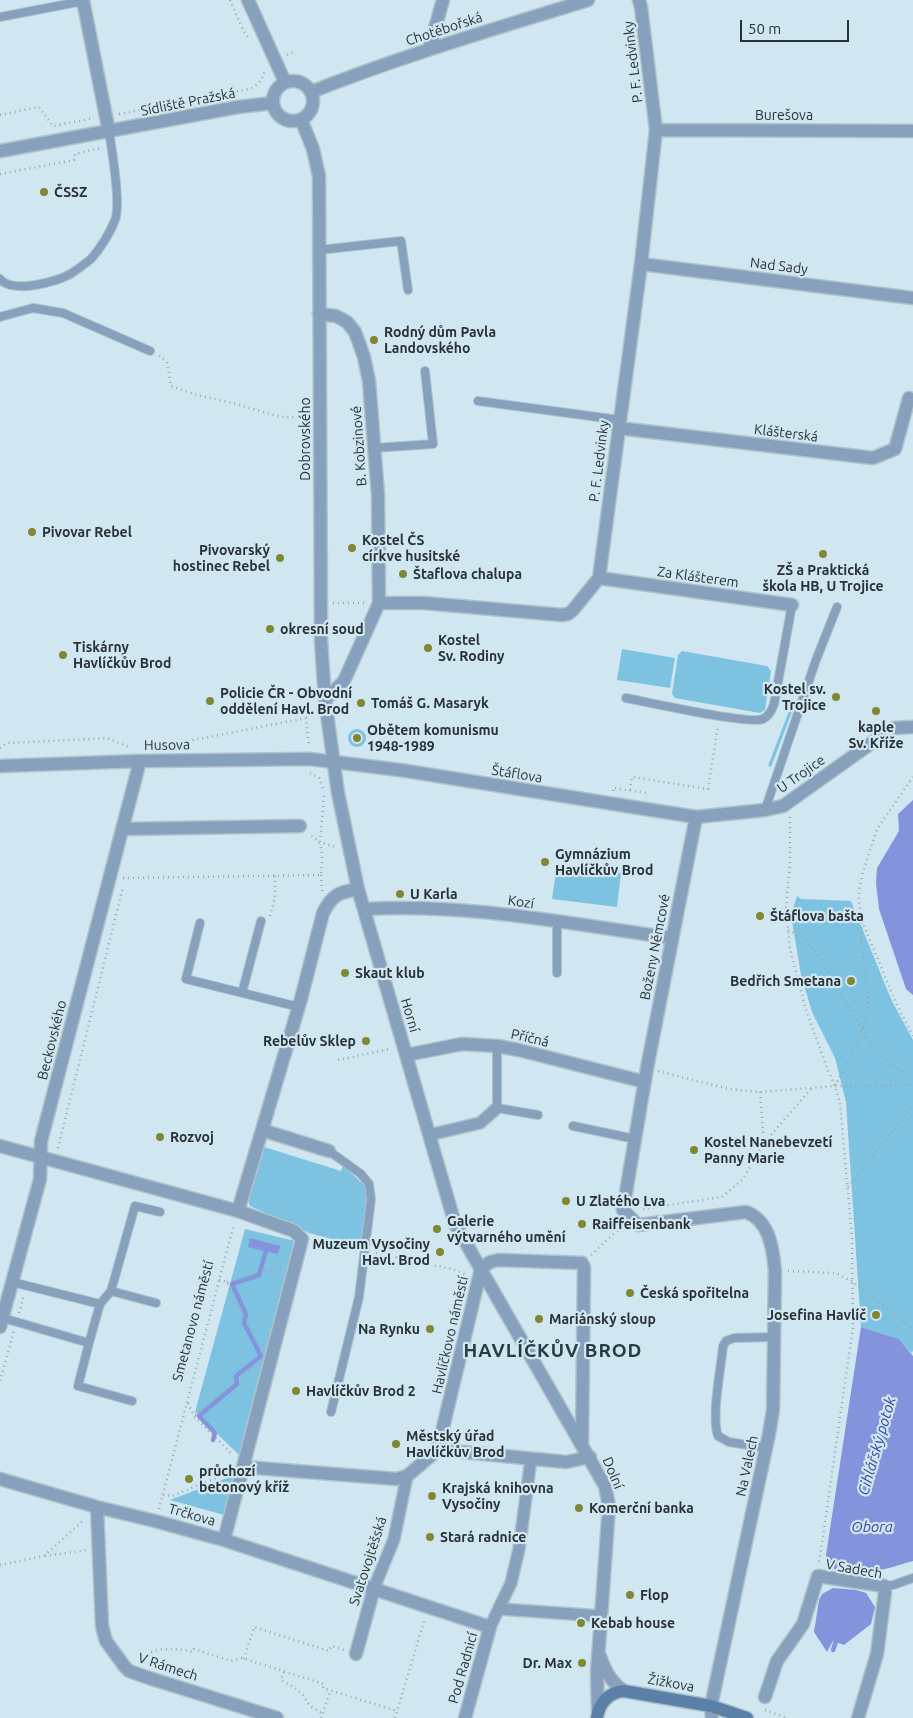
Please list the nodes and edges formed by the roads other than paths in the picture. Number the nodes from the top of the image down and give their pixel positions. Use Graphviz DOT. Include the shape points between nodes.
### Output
graph roads {
  1 [pos="83,0"];
  2 [pos="248,0"];
  3 [pos="443,0"];
  4 [pos="588,0"];
  5 [pos="639,0"];
  6 [pos="0,17"];
  7 [pos="429,49"];
  8 [pos="285,82"];
  9 [pos="311,92"];
  10 [pos="273,103"];
  11 [pos="301,119"];
  12 [pos="656,130"];
  13 [pos="913,131"];
  14 [pos="109,132"];
  15 [pos="0,152"];
  16 [pos="319,250"];
  17 [pos="641,264"];
  18 [pos="0,279"];
  19 [pos="408,290"];
  20 [pos="913,298"];
  21 [pos="319,314"];
  22 [pos="0,317"];
  23 [pos="150,351"];
  24 [pos="425,371"];
  25 [pos="909,398"];
  26 [pos="478,401"];
  27 [pos="619,424"];
  28 [pos="374,448"];
  29 [pos="599,578"];
  30 [pos="378,602"];
  31 [pos="792,605"];
  32 [pos="837,607"];
  33 [pos="626,698"];
  34 [pos="325,700"];
  35 [pos="913,727"];
  36 [pos="334,760"];
  37 [pos="140,761"];
  38 [pos="0,766"];
  39 [pos="765,810"];
  40 [pos="696,817"];
  41 [pos="300,826"];
  42 [pos="122,829"];
  43 [pos="358,888"];
  44 [pos="365,909"];
  45 [pos="261,921"];
  46 [pos="557,922"];
  47 [pos="200,923"];
  48 [pos="672,938"];
  49 [pos="557,973"];
  50 [pos="242,993"];
  51 [pos="299,1007"];
  52 [pos="497,1046"];
  53 [pos="406,1055"];
  54 [pos="645,1082"];
  55 [pos="496,1108"];
  56 [pos="538,1115"];
  57 [pos="573,1126"];
  58 [pos="262,1130"];
  59 [pos="429,1134"];
  60 [pos="636,1139"];
  61 [pos="0,1146"];
  62 [pos="329,1151"];
  63 [pos="41,1157"];
  64 [pos="238,1210"];
  65 [pos="160,1212"];
  66 [pos="760,1219"];
  67 [pos="479,1274"];
  68 [pos="12,1282"];
  69 [pos="111,1291"];
  70 [pos="156,1303"];
  71 [pos="100,1304"];
  72 [pos="2,1322"];
  73 [pos="774,1337"];
  74 [pos="89,1343"];
  75 [pos="132,1401"];
  76 [pos="331,1412"];
  77 [pos="582,1443"];
  78 [pos="440,1448"];
  79 [pos="767,1448"];
  80 [pos="590,1457"];
  81 [pos="531,1459"];
  82 [pos="244,1467"];
  83 [pos="407,1476"];
  84 [pos="0,1478"];
  85 [pos="96,1507"];
  86 [pos="224,1540"];
  87 [pos="913,1578"];
  88 [pos="884,1586"];
  89 [pos="374,1588"];
  90 [pos="500,1609"];
  91 [pos="601,1616"];
  92 [pos="490,1627"];
  93 [pos="599,1651"];
  94 [pos="356,1654"];
  95 [pos="624,1691"];
  96 [pos="763,1703"];
  97 [pos="712,1712"];
  98 [pos="597,1714"];
  99 [pos="277,1718"];
  100 [pos="465,1718"];
  101 [pos="747,1718"];
  102 [pos="858,1718"];
  1 -- 6 [label="lane"];
  1 -- 14 [label="street"];
  2 -- 8 [label="street"];
  3 -- 7 [label="street"];
  4 -- 7 [label="street, Chotěbořská"];
  5 -- 12 [label="street, P. F. Ledvinky"];
  7 -- 9 [label="street, Chotěbořská"];
  8 -- 9 [label="street" via="298,82"];
  8 -- 10 [label="street" via="275,91"];
  9 -- 11 [label="street" via="312,108"];
  10 -- 11 [label="street" via="283,118"];
  10 -- 14 [label="street, Sídliště Pražská"];
  11 -- 16 [label="street, Dobrovského" via="319,176"];
  12 -- 13 [label="street, Burešova"];
  12 -- 17 [label="street, P. F. Ledvinky"];
  14 -- 15 [label="street, Sídliště Pražská"];
  14 -- 18 [label="lane" via="116,218 91,259 71,274 35,286 18,287"];
  16 -- 19 [label="lane" via="401,241"];
  16 -- 21 [label="street, Dobrovského"];
  17 -- 20 [label="street, Nad Sady"];
  17 -- 27 [label="street, P. F. Ledvinky"];
  21 -- 28 [label="street, B. Kobzinové" via="336,316 355,332 368,369"];
  21 -- 34 [label="street, Dobrovského"];
  22 -- 23 [label="lane" via="33,308 63,313"];
  24 -- 28 [label="lane" via="433,444"];
  25 -- 27 [label="street, Klášterská" via="895,449 873,458"];
  26 -- 27 [label="lane"];
  27 -- 29 [label="street, P. F. Ledvinky"];
  28 -- 30 [label="street, B. Kobzinové" via="378,495"];
  29 -- 30 [label="street" via="573,610 562,615"];
  29 -- 31 [label="street, Za Klášterem"];
  30 -- 34 [label="street" via="344,681"];
  31 -- 33 [label="lane" via="774,704 764,719 756,721 719,716"];
  32 -- 39 [label="lane"];
  34 -- 36 [label="street, Dobrovského"];
  35 -- 39 [label="street, U Trojice" via="894,728 790,802"];
  36 -- 37 [label="street, Husova"];
  36 -- 40 [label="street, Štáflova"];
  36 -- 43 [label="street, Horní"];
  37 -- 38 [label="street, Husova"];
  37 -- 42 [label="street, Beckovského"];
  39 -- 40 [label="street, U Trojice"];
  40 -- 48 [label="street, Boženy Němcové"];
  41 -- 42 [label="street"];
  42 -- 63 [label="street, Beckovského" via="41,1141"];
  43 -- 44 [label="street, Horní"];
  43 -- 51 [label="street" via="336,895 323,912"];
  44 -- 46 [label="street, Kozí" via="454,909"];
  44 -- 53 [label="street, Horní"];
  45 -- 50 [label="lane"];
  46 -- 48 [label="street, Kozí"];
  46 -- 49 [label="lane"];
  47 -- 50 [label="lane" via="186,979"];
  48 -- 54 [label="street, Boženy Němcové"];
  50 -- 51 [label="lane"];
  51 -- 58 [label="street"];
  52 -- 53 [label="street, Příčná" via="462,1044"];
  52 -- 54 [label="street, Příčná"];
  52 -- 55 [label="lane"];
  53 -- 59 [label="street, Horní"];
  54 -- 60 [label="street, Boženy Němcové"];
  55 -- 56 [label="lane"];
  55 -- 59 [label="street" via="480,1123"];
  57 -- 60 [label="lane"];
  58 -- 62 [label="street"];
  58 -- 64 [label="street"];
  59 -- 67 [label="street, Horní" via="455,1224"];
  60 -- 66 [label="street, Boženy Němcové" via="623,1210 638,1224 746,1212"];
  61 -- 63 [label="street"];
  62 -- 76 [label="lane" via="361,1174 369,1184 371,1199 359,1297"];
  63 -- 64 [label="street"];
  63 -- 68 [label="street, Beckovského" via="40,1179"];
  64 -- 82 [label="street" via="294,1230 302,1239 268,1359"];
  65 -- 69 [label="lane" via="135,1206"];
  66 -- 73 [label="street, Na Valech" via="772,1248 775,1271"];
  67 -- 77 [label="street, Dolní"];
  67 -- 77 [label="street, Havlíčkovo náměstí" via="490,1262 498,1260 582,1264"];
  67 -- 78 [label="street, Havlíčkovo náměstí"];
  68 -- 71 [label="lane"];
  68 -- 72 [label="street, Beckovského"];
  69 -- 70 [label="lane"];
  69 -- 71 [label="lane"];
  71 -- 74 [label="lane"];
  72 -- 74 [label="lane"];
  73 -- 79 [label="street, Na Valech" via="773,1410"];
  73 -- 79 [label="lane" via="726,1341 717,1404 718,1436 729,1442"];
  74 -- 75 [label="lane" via="78,1386"];
  77 -- 80 [label="street, Dolní"];
  78 -- 81 [label="street"];
  78 -- 83 [label="street"];
  79 -- 97 [label="street, Na Valech"];
  80 -- 81 [label="street" via="566,1462"];
  80 -- 91 [label="street, Dolní" via="605,1486 609,1506"];
  81 -- 90 [label="street" via="520,1549"];
  82 -- 83 [label="street" via="397,1480"];
  82 -- 86 [label="street"];
  83 -- 89 [label="street, Svatovojtěšská" via="394,1539"];
  84 -- 85 [label="street, Trčkova"];
  85 -- 86 [label="street, Trčkova"];
  85 -- 99 [label="street, V Rámech" via="102,1626 106,1641 125,1667 134,1673"];
  86 -- 89 [label="street, Trčkova"];
  87 -- 88 [label="lane"];
  88 -- 96 [label="street, V Sadech" via="818,1576 805,1619 777,1661"];
  88 -- 102 [label="street, V Sadech" via="877,1654"];
  89 -- 92 [label="street, Trčkova"];
  89 -- 94 [label="street, Svatovojtěšská"];
  90 -- 91 [label="street"];
  90 -- 92 [label="street"];
  91 -- 93 [label="street, Dolní"];
  92 -- 100 [label="street, Pod Radnicí"];
  93 -- 95 [label="street" via="608,1676"];
  93 -- 98 [label="street, Dolní"];
  95 -- 97 [label="main road, Žižkova"];
  95 -- 98 [label="main road" via="606,1698"];
  97 -- 101 [label="main road, Žižkova"];
}
